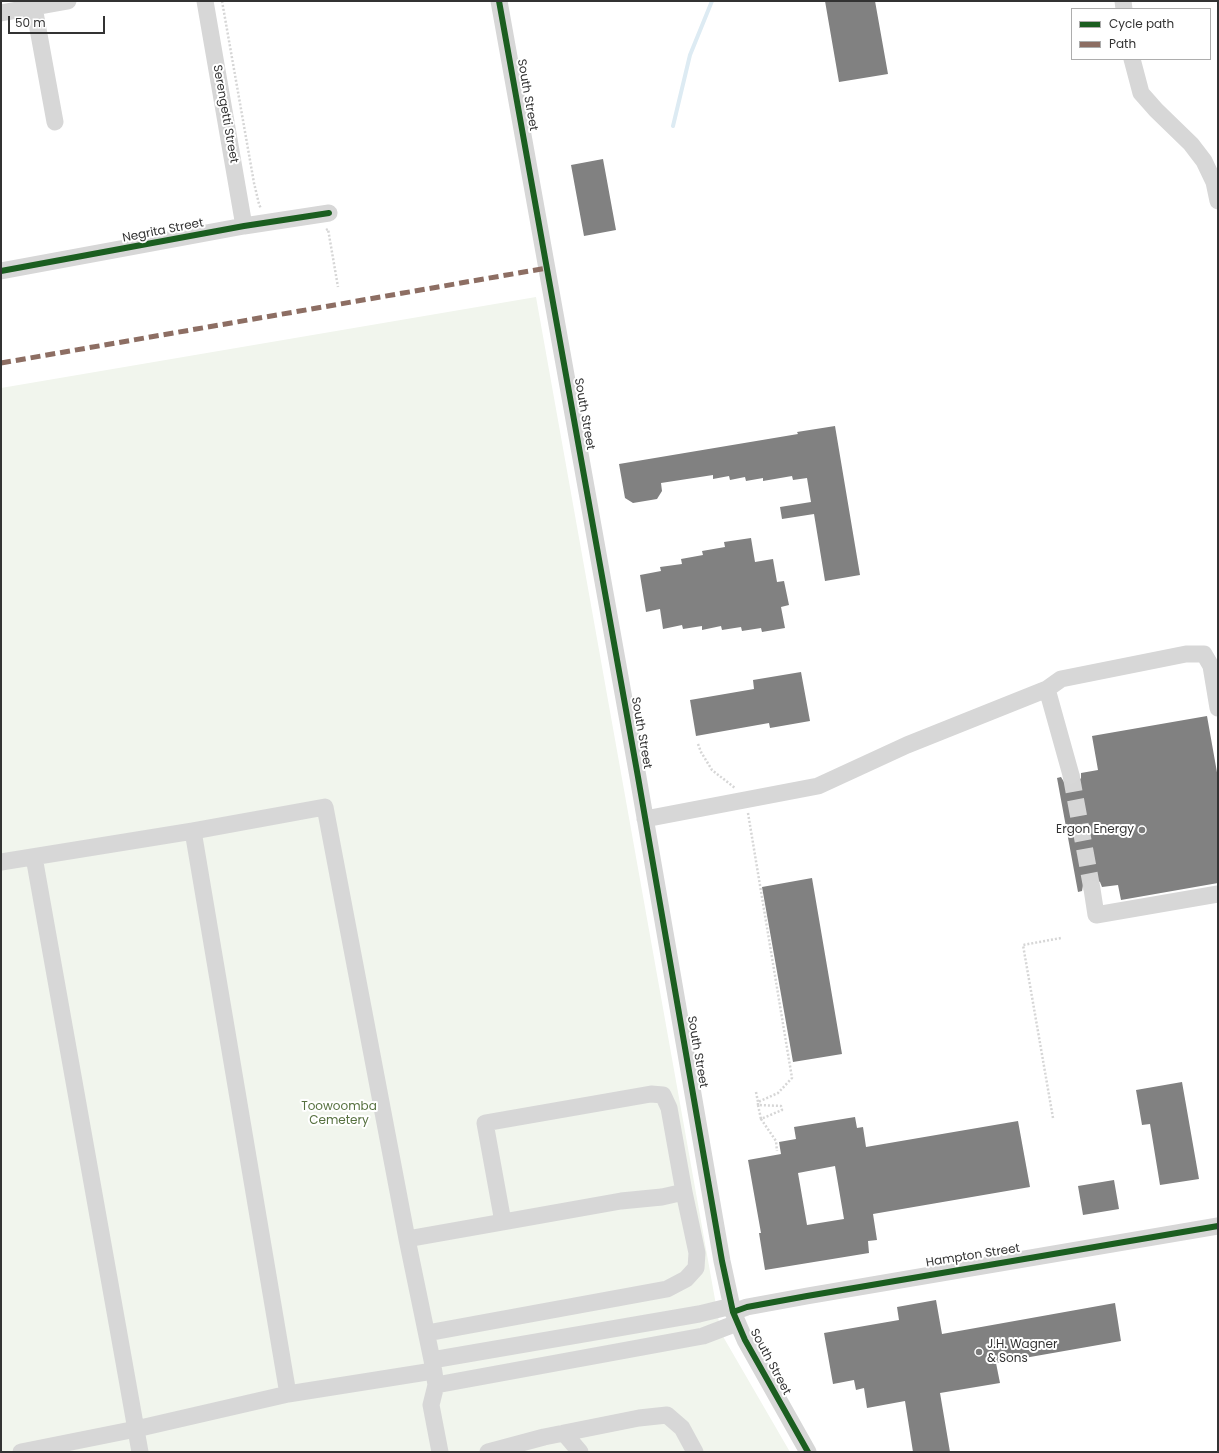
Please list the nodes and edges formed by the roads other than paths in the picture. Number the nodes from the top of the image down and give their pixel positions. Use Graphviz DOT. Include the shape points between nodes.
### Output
graph roads {
  1 [pos="68,1"];
  2 [pos="205,1"];
  3 [pos="499,1"];
  4 [pos="34,7"];
  5 [pos="1,13"];
  6 [pos="1132,60"];
  7 [pos="55,122"];
  8 [pos="1218,201"];
  9 [pos="329,213"];
  10 [pos="243,221"];
  11 [pos="1,272"];
  12 [pos="1047,689"];
  13 [pos="1218,708"];
  14 [pos="1071,775"];
  15 [pos="645,819"];
  16 [pos="193,831"];
  17 [pos="34,857"];
  18 [pos="1,862"];
  19 [pos="1092,889"];
  20 [pos="1218,894"];
  21 [pos="684,1192"];
  22 [pos="503,1222"];
  23 [pos="1218,1226"];
  24 [pos="408,1239"];
  25 [pos="734,1314"];
  26 [pos="427,1333"];
  27 [pos="434,1372"];
  28 [pos="288,1394"];
  29 [pos="136,1430"];
  30 [pos="564,1433"];
  31 [pos="21,1452"];
  32 [pos="140,1452"];
  33 [pos="440,1452"];
  34 [pos="488,1452"];
  35 [pos="580,1452"];
  36 [pos="695,1452"];
  37 [pos="808,1452"];
  1 -- 4 [label="street"];
  2 -- 10 [label="street, Serengetti Street"];
  3 -- 15 [label="street, South Street"];
  4 -- 5 [label="street"];
  4 -- 7 [label="street"];
  6 -- 8 [label="street" via="1141,93 1191,144 1204,161 1214,182"];
  9 -- 10 [label="street, Negrita Street"];
  10 -- 11 [label="street, Negrita Street"];
  12 -- 13 [label="street" via="1061,679 1186,654 1204,654 1211,666"];
  12 -- 14 [label="street"];
  12 -- 15 [label="street" via="907,745 818,786"];
  15 -- 25 [label="street, South Street" via="722,1260"];
  16 -- 17 [label="street"];
  16 -- 24 [label="street" via="325,807"];
  16 -- 28 [label="street"];
  17 -- 18 [label="street"];
  17 -- 29 [label="street"];
  19 -- 20 [label="street" via="1096,915"];
  21 -- 22 [label="street"];
  21 -- 22 [label="street" via="669,1108 663,1095 651,1094 485,1123"];
  21 -- 26 [label="street" via="697,1253 696,1268 686,1279 667,1289"];
  22 -- 24 [label="street"];
  23 -- 25 [label="street, Hampton Street" via="815,1294 747,1307"];
  24 -- 26 [label="street"];
  25 -- 27 [label="street" via="699,1314"];
  25 -- 27 [label="street" via="703,1336"];
  25 -- 37 [label="street, South Street" via="745,1340"];
  26 -- 27 [label="street"];
  27 -- 28 [label="street"];
  27 -- 33 [label="street" via="431,1405"];
  28 -- 29 [label="street"];
  29 -- 31 [label="street"];
  29 -- 32 [label="street"];
  30 -- 34 [label="street"];
  30 -- 35 [label="street"];
  30 -- 36 [label="street" via="667,1415 682,1428"];
}
